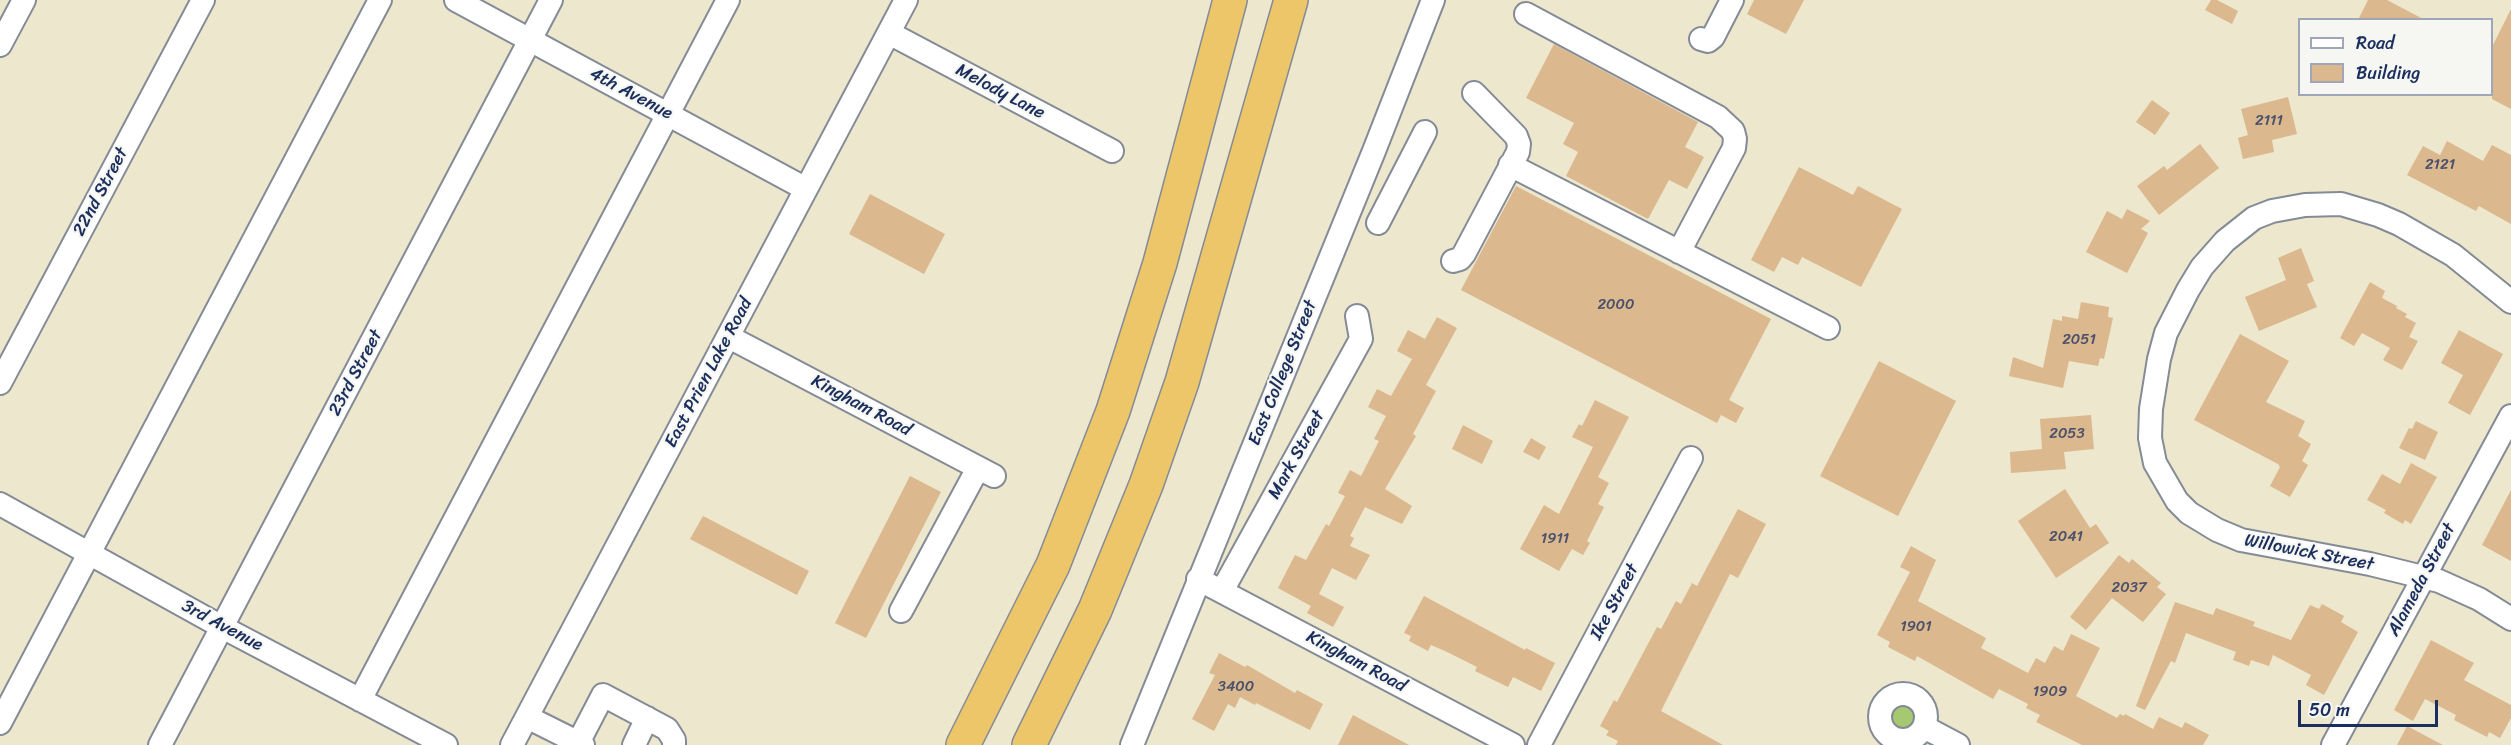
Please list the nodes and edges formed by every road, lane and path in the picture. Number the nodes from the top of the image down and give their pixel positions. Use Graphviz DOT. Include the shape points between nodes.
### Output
graph roads {
  1 [pos="24,0"];
  2 [pos="203,0"];
  3 [pos="380,0"];
  4 [pos="456,0"];
  5 [pos="551,0"];
  6 [pos="728,0"];
  7 [pos="906,0"];
  8 [pos="1230,0"];
  9 [pos="1291,0"];
  10 [pos="1433,0"];
  11 [pos="1732,0"];
  12 [pos="1526,14"];
  13 [pos="889,33"];
  14 [pos="1701,39"];
  15 [pos="530,40"];
  16 [pos="0,45"];
  17 [pos="1474,93"];
  18 [pos="668,114"];
  19 [pos="1425,132"];
  20 [pos="1112,151"];
  21 [pos="1510,165"];
  22 [pos="807,189"];
  23 [pos="1378,223"];
  24 [pos="1679,252"];
  25 [pos="1453,261"];
  26 [pos="2511,302"];
  27 [pos="1357,316"];
  28 [pos="1828,328"];
  29 [pos="729,337"];
  30 [pos="0,383"];
  31 [pos="2511,416"];
  32 [pos="1691,458"];
  33 [pos="0,504"];
  34 [pos="90,553"];
  35 [pos="2423,578"];
  36 [pos="1198,579"];
  37 [pos="1222,591"];
  38 [pos="902,611"];
  39 [pos="2511,619"];
  40 [pos="222,627"];
  41 [pos="360,700"];
  42 [pos="526,717"];
  43 [pos="647,718"];
  44 [pos="0,723"];
  45 [pos="1924,727"];
  46 [pos="580,744"];
  47 [pos="160,745"];
  48 [pos="446,745"];
  49 [pos="512,745"];
  50 [pos="634,745"];
  51 [pos="674,745"];
  52 [pos="963,745"];
  53 [pos="1029,745"];
  54 [pos="1132,745"];
  55 [pos="1513,745"];
  56 [pos="1539,745"];
  57 [pos="1958,745"];
  58 [pos="2333,745"];
  1 -- 16 [label="street"];
  2 -- 30 [label="street, 22nd Street"];
  3 -- 34 [label="street"];
  4 -- 15 [label="street, 4th Avenue"];
  5 -- 15 [label="street, 23rd Street"];
  6 -- 18 [label="street"];
  7 -- 13 [label="street, East Prien Lake Road"];
  8 -- 52 [label="highway" via="1160,263 1113,411 1053,565"];
  9 -- 53 [label="highway" via="1178,392 1119,555"];
  10 -- 36 [label="street, East College Street"];
  11 -- 14 [label="street" via="1713,37 1708,41"];
  12 -- 24 [label="street" via="1718,117 1733,131 1734,148"];
  13 -- 20 [label="street, Melody Lane"];
  13 -- 22 [label="street, East Prien Lake Road"];
  15 -- 18 [label="street, 4th Avenue"];
  15 -- 40 [label="street, 23rd Street"];
  17 -- 21 [label="street" via="1520,144"];
  18 -- 22 [label="street, 4th Avenue"];
  18 -- 41 [label="street"];
  19 -- 23 [label="street"];
  21 -- 24 [label="street"];
  21 -- 25 [label="street" via="1464,254"];
  22 -- 29 [label="street, East Prien Lake Road"];
  24 -- 28 [label="street"];
  26 -- 35 [label="street, Willowick Street" via="2453,255 2399,224 2351,206 2290,206 2263,214 2225,241 2195,279 2166,333 2156,373 2150,441 2160,474 2189,513 2241,540"];
  27 -- 37 [label="street, Mark Street" via="1361,339"];
  29 -- 38 [label="street, Kingham Road" via="986,472"];
  29 -- 42 [label="street, East Prien Lake Road"];
  31 -- 35 [label="street, Alameda Street"];
  32 -- 56 [label="street, Ike Street"];
  33 -- 34 [label="street, 3rd Avenue"];
  34 -- 40 [label="street, 3rd Avenue"];
  34 -- 44 [label="street"];
  35 -- 39 [label="street, Willowick Street" via="2460,589"];
  35 -- 58 [label="street, Alameda Street"];
  36 -- 37 [label="street, Kingham Road"];
  36 -- 54 [label="street, East College Street"];
  37 -- 55 [label="street, Kingham Road"];
  40 -- 41 [label="street, 3rd Avenue"];
  40 -- 47 [label="street, 23rd Street"];
  41 -- 48 [label="street, 3rd Avenue"];
  42 -- 46 [label="street"];
  42 -- 49 [label="street, East Prien Lake Road"];
  43 -- 46 [label="street" via="603,695"];
  43 -- 50 [label="street"];
  43 -- 51 [label="street" via="667,729"];
  45 -- 57 [label="street"];
}
